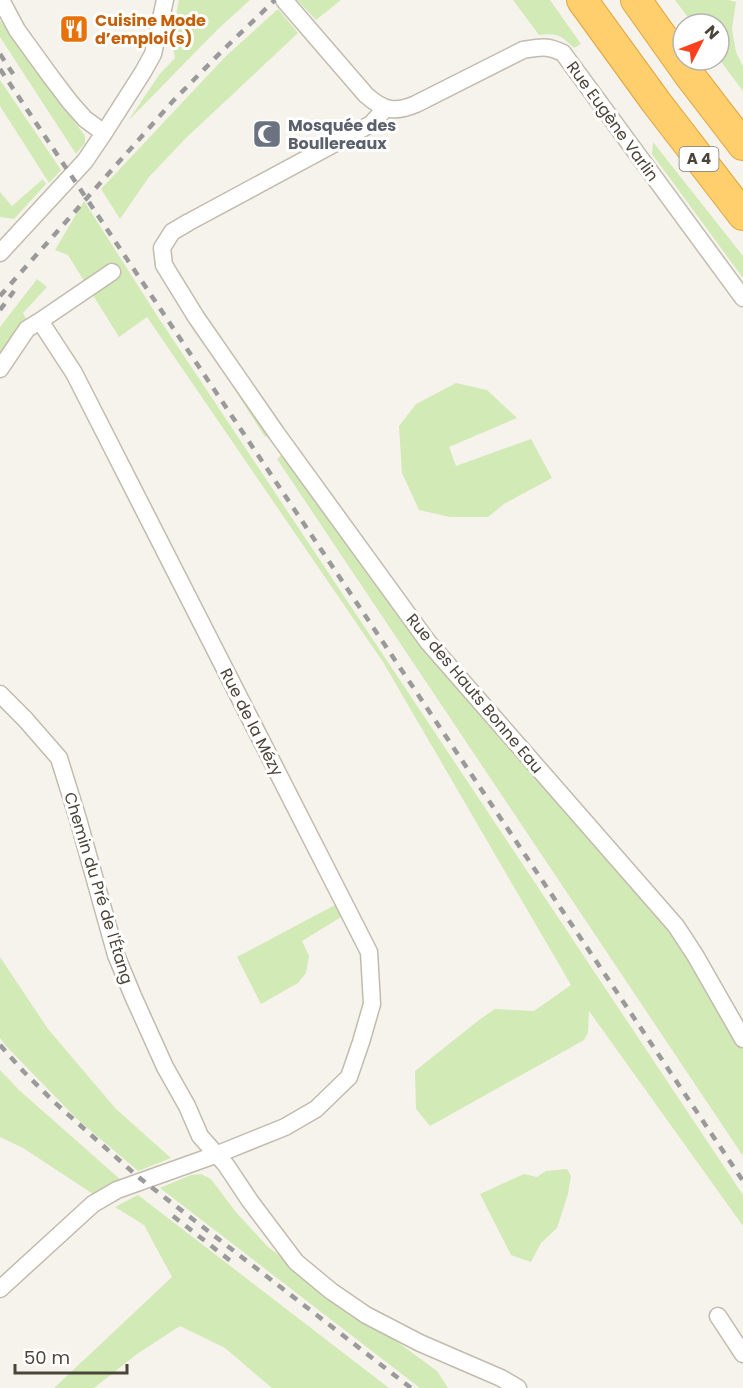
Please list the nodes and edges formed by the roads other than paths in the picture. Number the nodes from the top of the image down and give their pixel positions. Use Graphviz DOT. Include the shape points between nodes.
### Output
graph roads {
  1 [pos="1,0"];
  2 [pos="165,0"];
  3 [pos="284,0"];
  4 [pos="582,0"];
  5 [pos="636,0"];
  6 [pos="386,108"];
  7 [pos="104,133"];
  8 [pos="743,145"];
  9 [pos="743,215"];
  10 [pos="0,254"];
  11 [pos="112,272"];
  12 [pos="743,298"];
  13 [pos="40,321"];
  14 [pos="0,369"];
  15 [pos="0,694"];
  16 [pos="743,1039"];
  17 [pos="218,1154"];
  18 [pos="0,1288"];
  19 [pos="718,1316"];
  20 [pos="743,1354"];
  21 [pos="518,1388"];
  1 -- 7 [label="street" via="57,86 85,119"];
  2 -- 7 [label="street" via="153,54"];
  3 -- 6 [label="street" via="366,95"];
  4 -- 9 [label="highway, A 4"];
  5 -- 8 [label="highway, A 4"];
  6 -- 12 [label="street, Rue Eugène Varlin" via="398,110 416,104 522,50 551,47 563,53"];
  6 -- 16 [label="street, Rue des Hauts Bonne Eau" via="371,124 172,232 162,248 164,265 284,443 428,642 676,926"];
  7 -- 10 [label="street" via="72,176"];
  11 -- 13 [label="street"];
  13 -- 14 [label="street" via="27,329"];
  13 -- 17 [label="street, Rue de la Mézy" via="74,373 369,952 372,1004 349,1077 315,1109 285,1127"];
  15 -- 17 [label="street, Chemin du Pré de l'Étang" via="59,758 116,956 132,996 200,1136"];
  17 -- 18 [label="street, Rue de la Mézy" via="117,1190 93,1204"];
  17 -- 21 [label="street, Chemin du Pré de l'Étang" via="296,1262 331,1291 366,1315"];
  19 -- 20 [label="street"];
}
